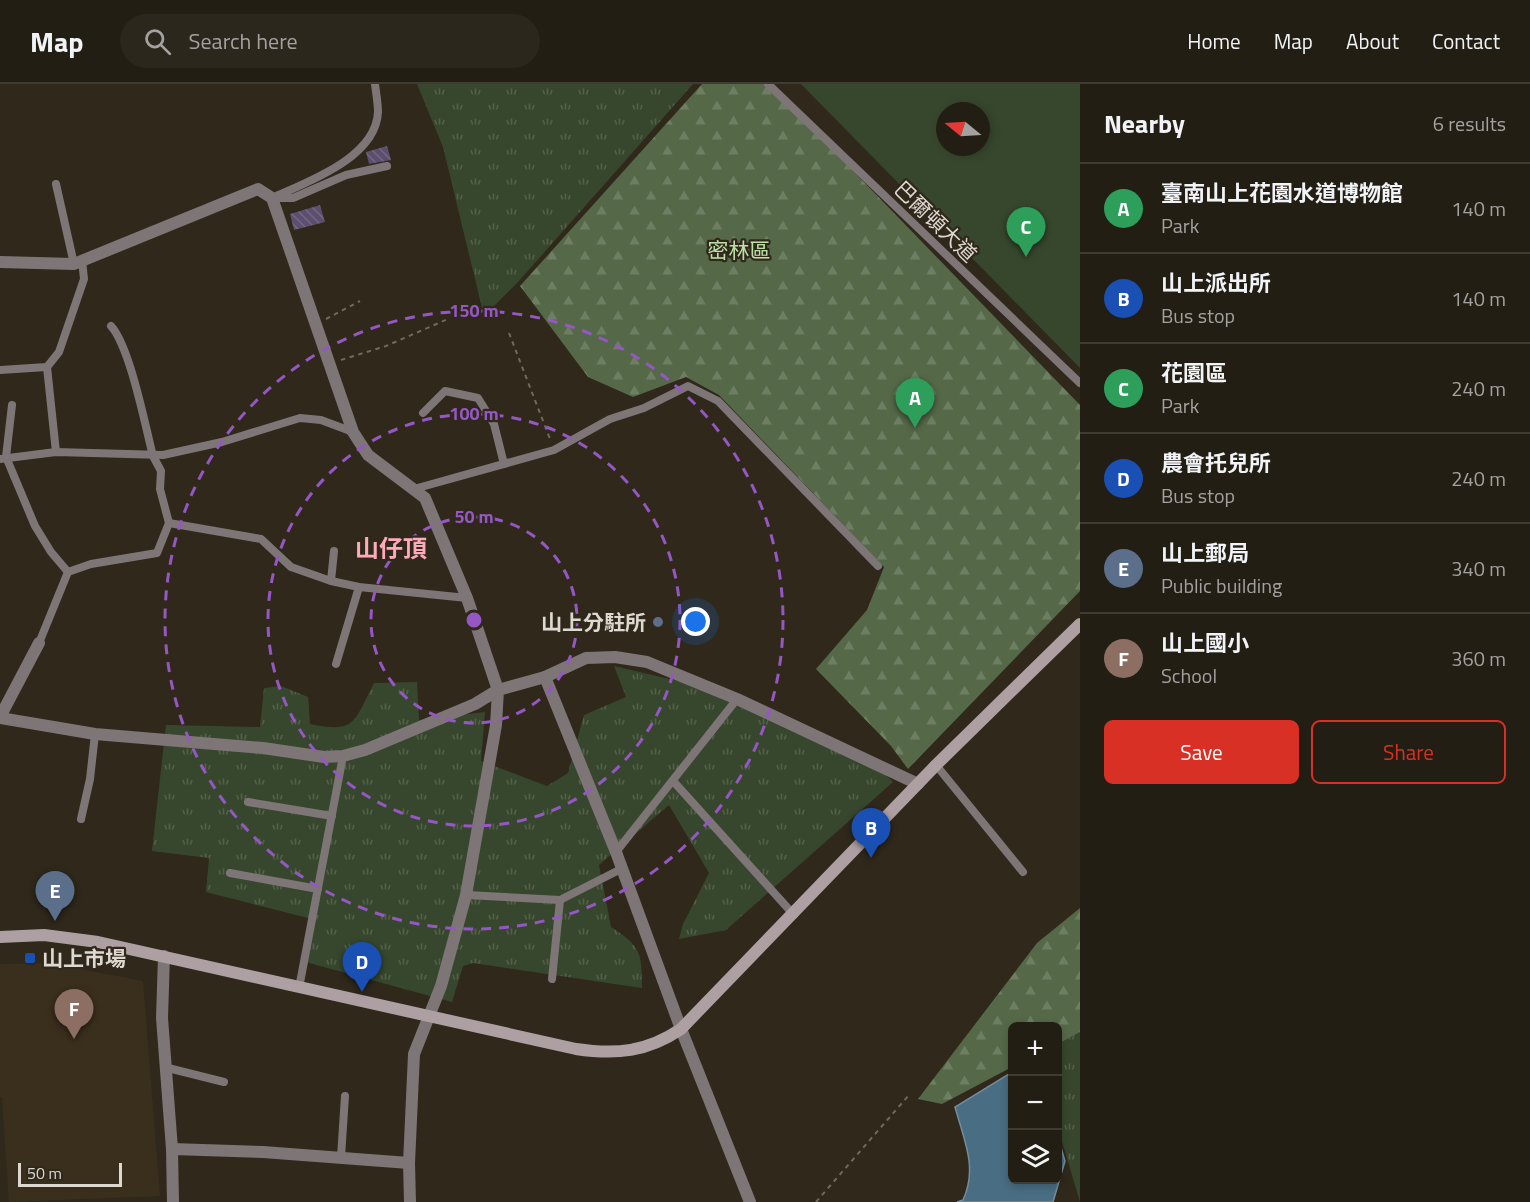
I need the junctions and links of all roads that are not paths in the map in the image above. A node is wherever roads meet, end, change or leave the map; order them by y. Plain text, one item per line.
1 (375, 84) edge
2 (768, 84) edge
3 (387, 166) dead end
4 (56, 184) dead end
5 (272, 198) junction
6 (0, 262) edge
7 (78, 262) junction
8 (111, 326) dead end
9 (48, 367) junction
10 (0, 370) edge
11 (1080, 383) edge
12 (12, 405) dead end
13 (423, 413) dead end
14 (353, 432) junction
15 (56, 452) junction
16 (153, 456) junction
17 (3, 458) edge
18 (504, 464) junction
19 (414, 489) junction
20 (169, 523) junction
21 (334, 551) dead end
22 (878, 566) dead end
23 (68, 572) junction
24 (331, 581) junction
25 (359, 587) junction
26 (467, 598) junction
27 (1080, 624) edge
28 (39, 643) joint
29 (336, 664) dead end
30 (545, 677) junction
31 (498, 690) junction
32 (737, 699) junction
33 (0, 718) edge
34 (95, 734) junction
35 (343, 756) junction
36 (936, 765) junction
37 (674, 782) junction
38 (918, 784) junction
39 (248, 802) dead end
40 (332, 816) junction
41 (81, 819) dead end
42 (616, 852) junction
43 (623, 868) junction
44 (1023, 872) dead end
45 (230, 873) dead end
46 (318, 889) junction
47 (466, 895) junction
48 (560, 900) junction
49 (794, 915) junction
50 (0, 937) edge
51 (164, 956) junction
52 (552, 979) dead end
53 (299, 988) junction
54 (431, 1014) junction
55 (681, 1029) junction
56 (164, 1067) junction
57 (224, 1082) dead end
58 (345, 1096) dead end
59 (172, 1149) junction
60 (341, 1157) junction
61 (409, 1163) junction
62 (173, 1202) edge
63 (410, 1202) edge
64 (750, 1202) edge

1 - 5 lane
2 - 11 lane, 巴爾頓大道
3 - 5 lane
4 - 7 lane
5 - 7 street
5 - 14 street
6 - 7 street
7 - 9 lane
8 - 16 lane
9 - 10 lane
9 - 15 lane
12 - 17 lane
13 - 18 lane
14 - 16 lane
14 - 19 street
15 - 16 lane
15 - 17 lane
16 - 20 lane
17 - 23 lane
18 - 19 lane
18 - 22 lane
19 - 26 street
20 - 23 lane
20 - 24 lane
21 - 24 lane
23 - 28 lane
24 - 25 lane
25 - 26 lane
25 - 29 lane
26 - 31 street
27 - 36 main road
28 - 33 street
30 - 31 street
30 - 32 street
30 - 42 street
31 - 35 street
31 - 47 street
32 - 37 lane
32 - 38 street
33 - 34 street
34 - 35 street
34 - 41 lane
35 - 40 lane
36 - 38 main road
36 - 44 lane
37 - 42 lane
37 - 49 lane
38 - 49 main road
39 - 40 lane
40 - 46 lane
42 - 43 street
43 - 48 lane
43 - 55 street
45 - 46 lane
46 - 53 lane
47 - 48 lane
47 - 54 street
48 - 52 lane
49 - 55 main road
50 - 51 main road
51 - 53 main road
51 - 56 street
53 - 54 main road
54 - 55 main road
54 - 61 street
55 - 64 street
56 - 57 lane
56 - 59 street
58 - 60 lane
59 - 60 street
59 - 62 street
60 - 61 street
61 - 63 street

